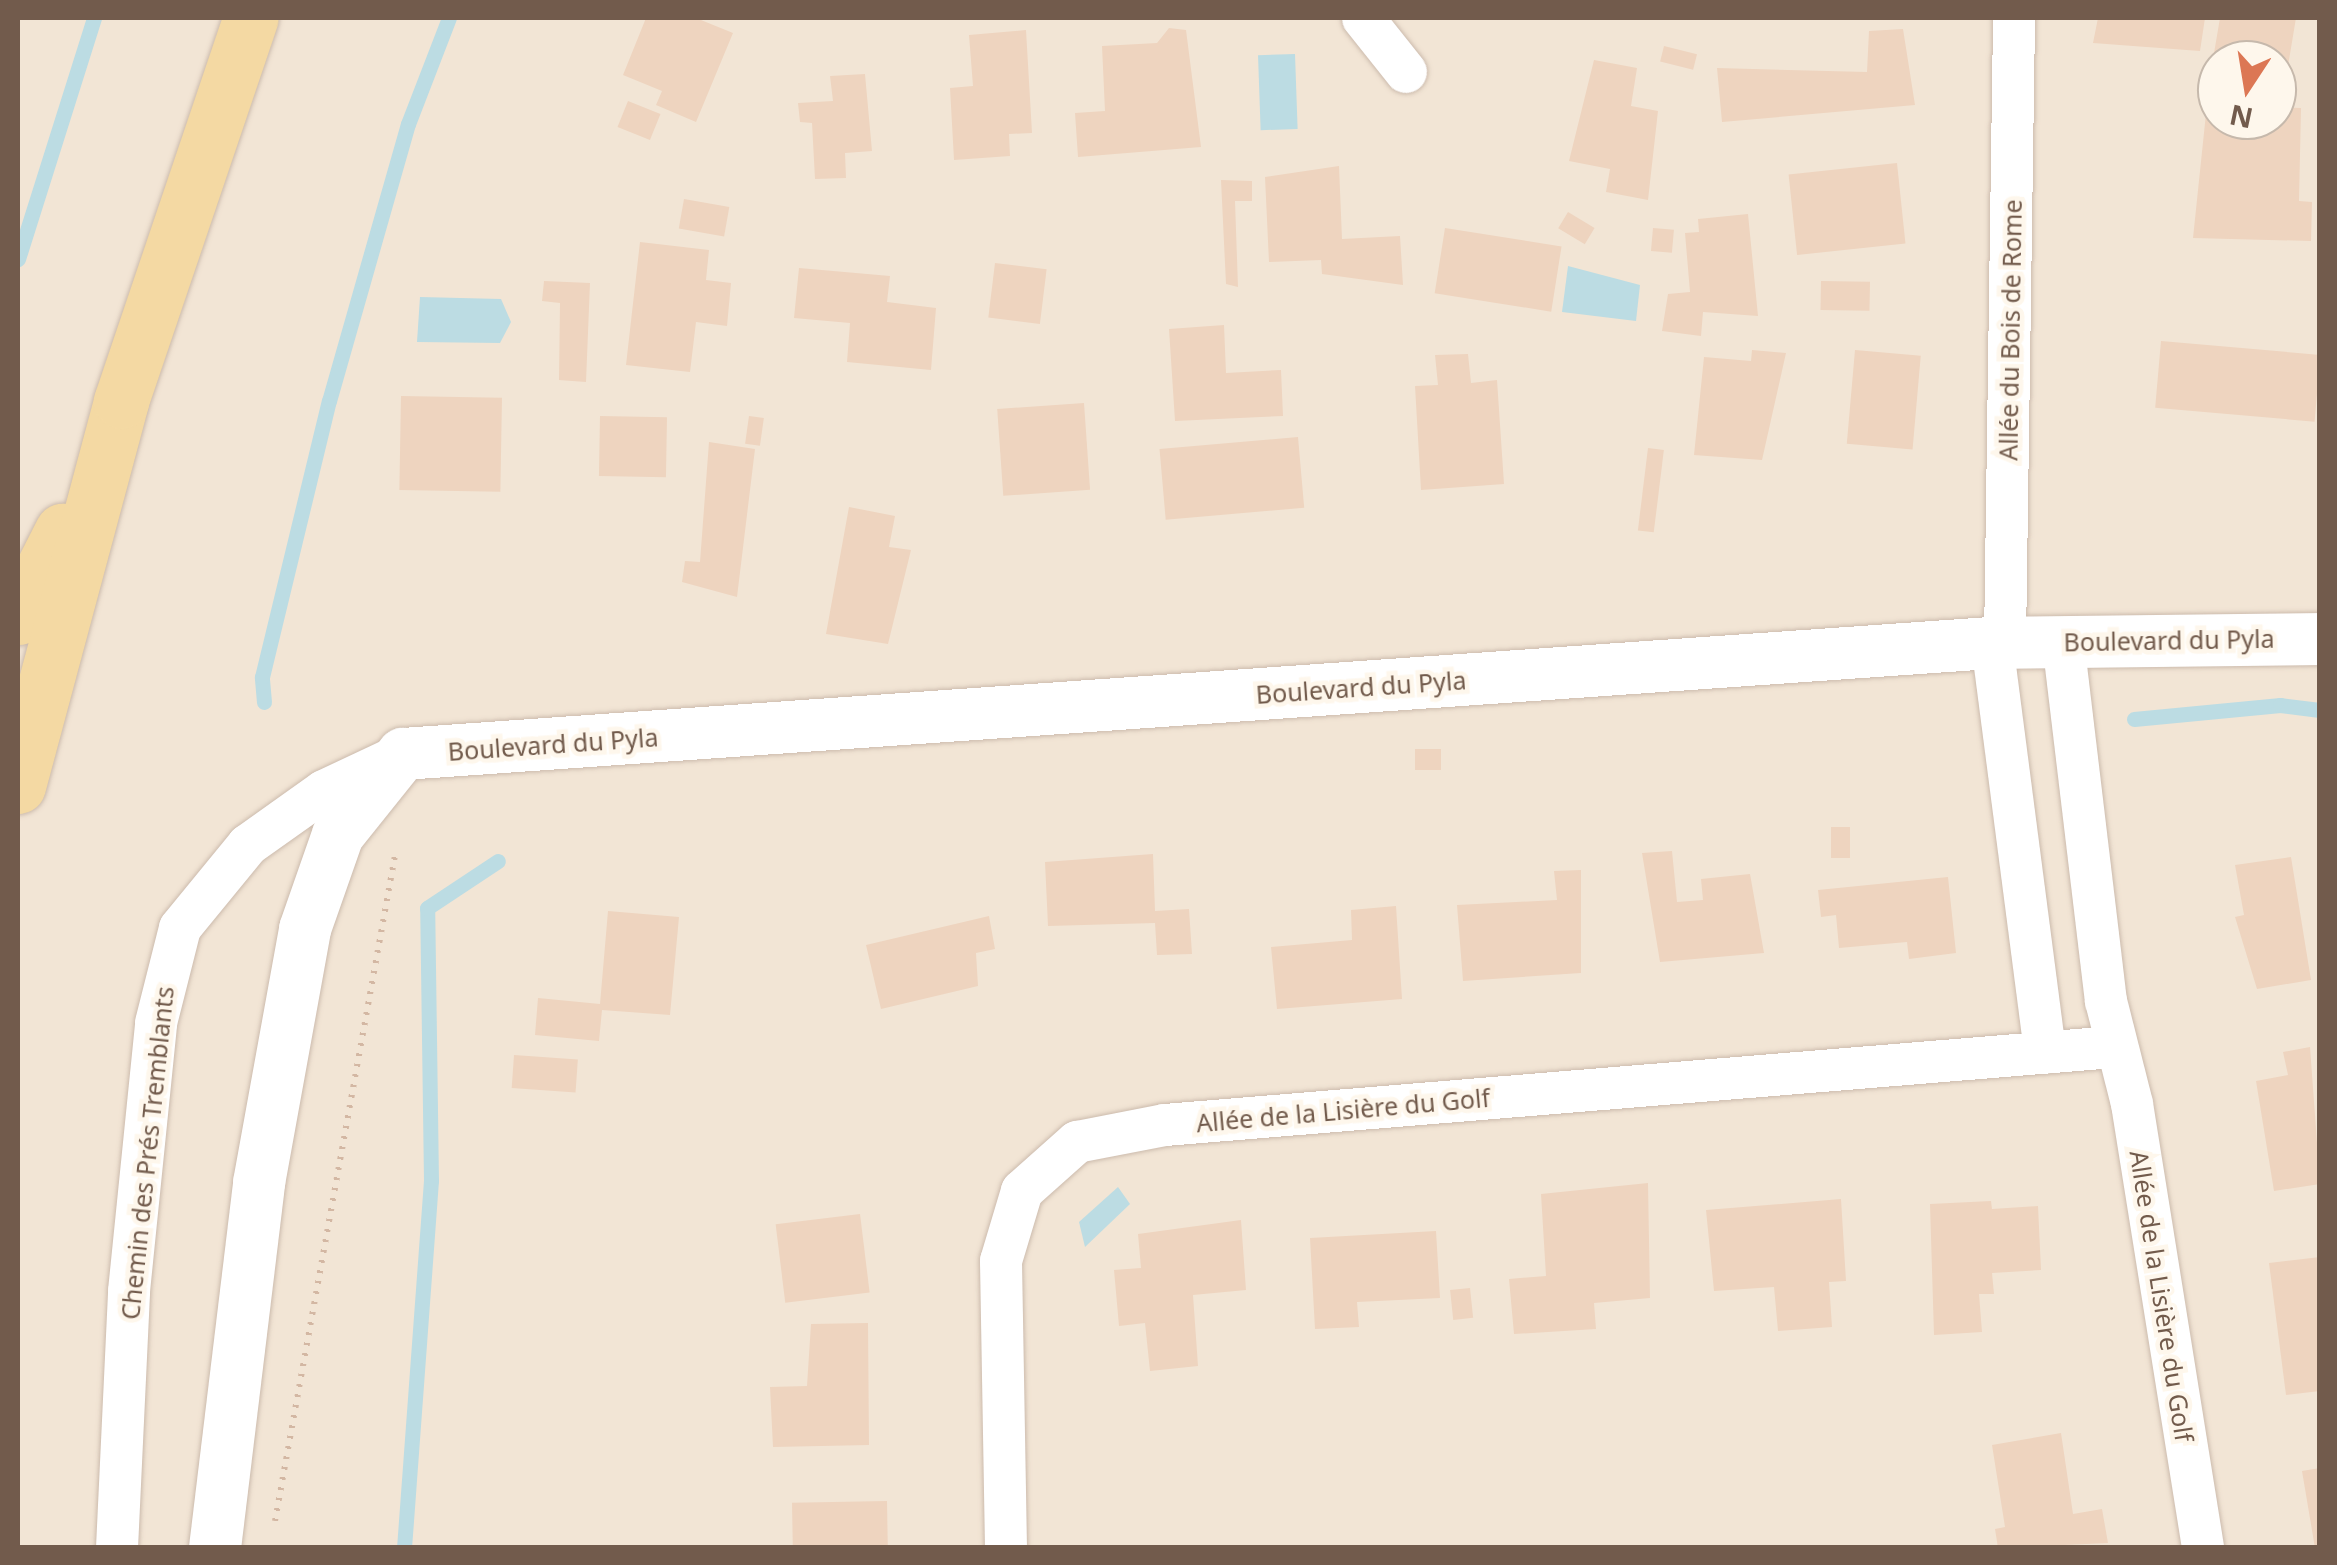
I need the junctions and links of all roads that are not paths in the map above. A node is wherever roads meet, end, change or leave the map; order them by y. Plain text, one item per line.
1 (251, 18) edge
2 (1363, 18) edge
3 (2014, 18) edge
4 (1406, 72) dead end
5 (113, 431) junction
6 (18, 617) edge
7 (2320, 638) edge
8 (2063, 641) junction
9 (1999, 642) junction
10 (403, 754) junction
11 (18, 786) edge
12 (2114, 1046) junction
13 (2045, 1054) junction
14 (117, 1548) edge
15 (215, 1548) edge
16 (1006, 1548) edge
17 (2203, 1548) edge

1 - 5 main road
2 - 4 street
3 - 9 street, Allée du Bois de Rome
5 - 6 main road
5 - 11 main road
7 - 8 street, Boulevard du Pyla
8 - 9 street, Boulevard du Pyla
8 - 12 street, Allée de la Lisière du Golf
9 - 10 street, Boulevard du Pyla
9 - 13 street
10 - 14 street, Chemin des Prés Tremblants
10 - 15 street
12 - 13 street, Allée de la Lisière du Golf
12 - 17 street, Allée de la Lisière du Golf
13 - 16 street, Allée de la Lisière du Golf

